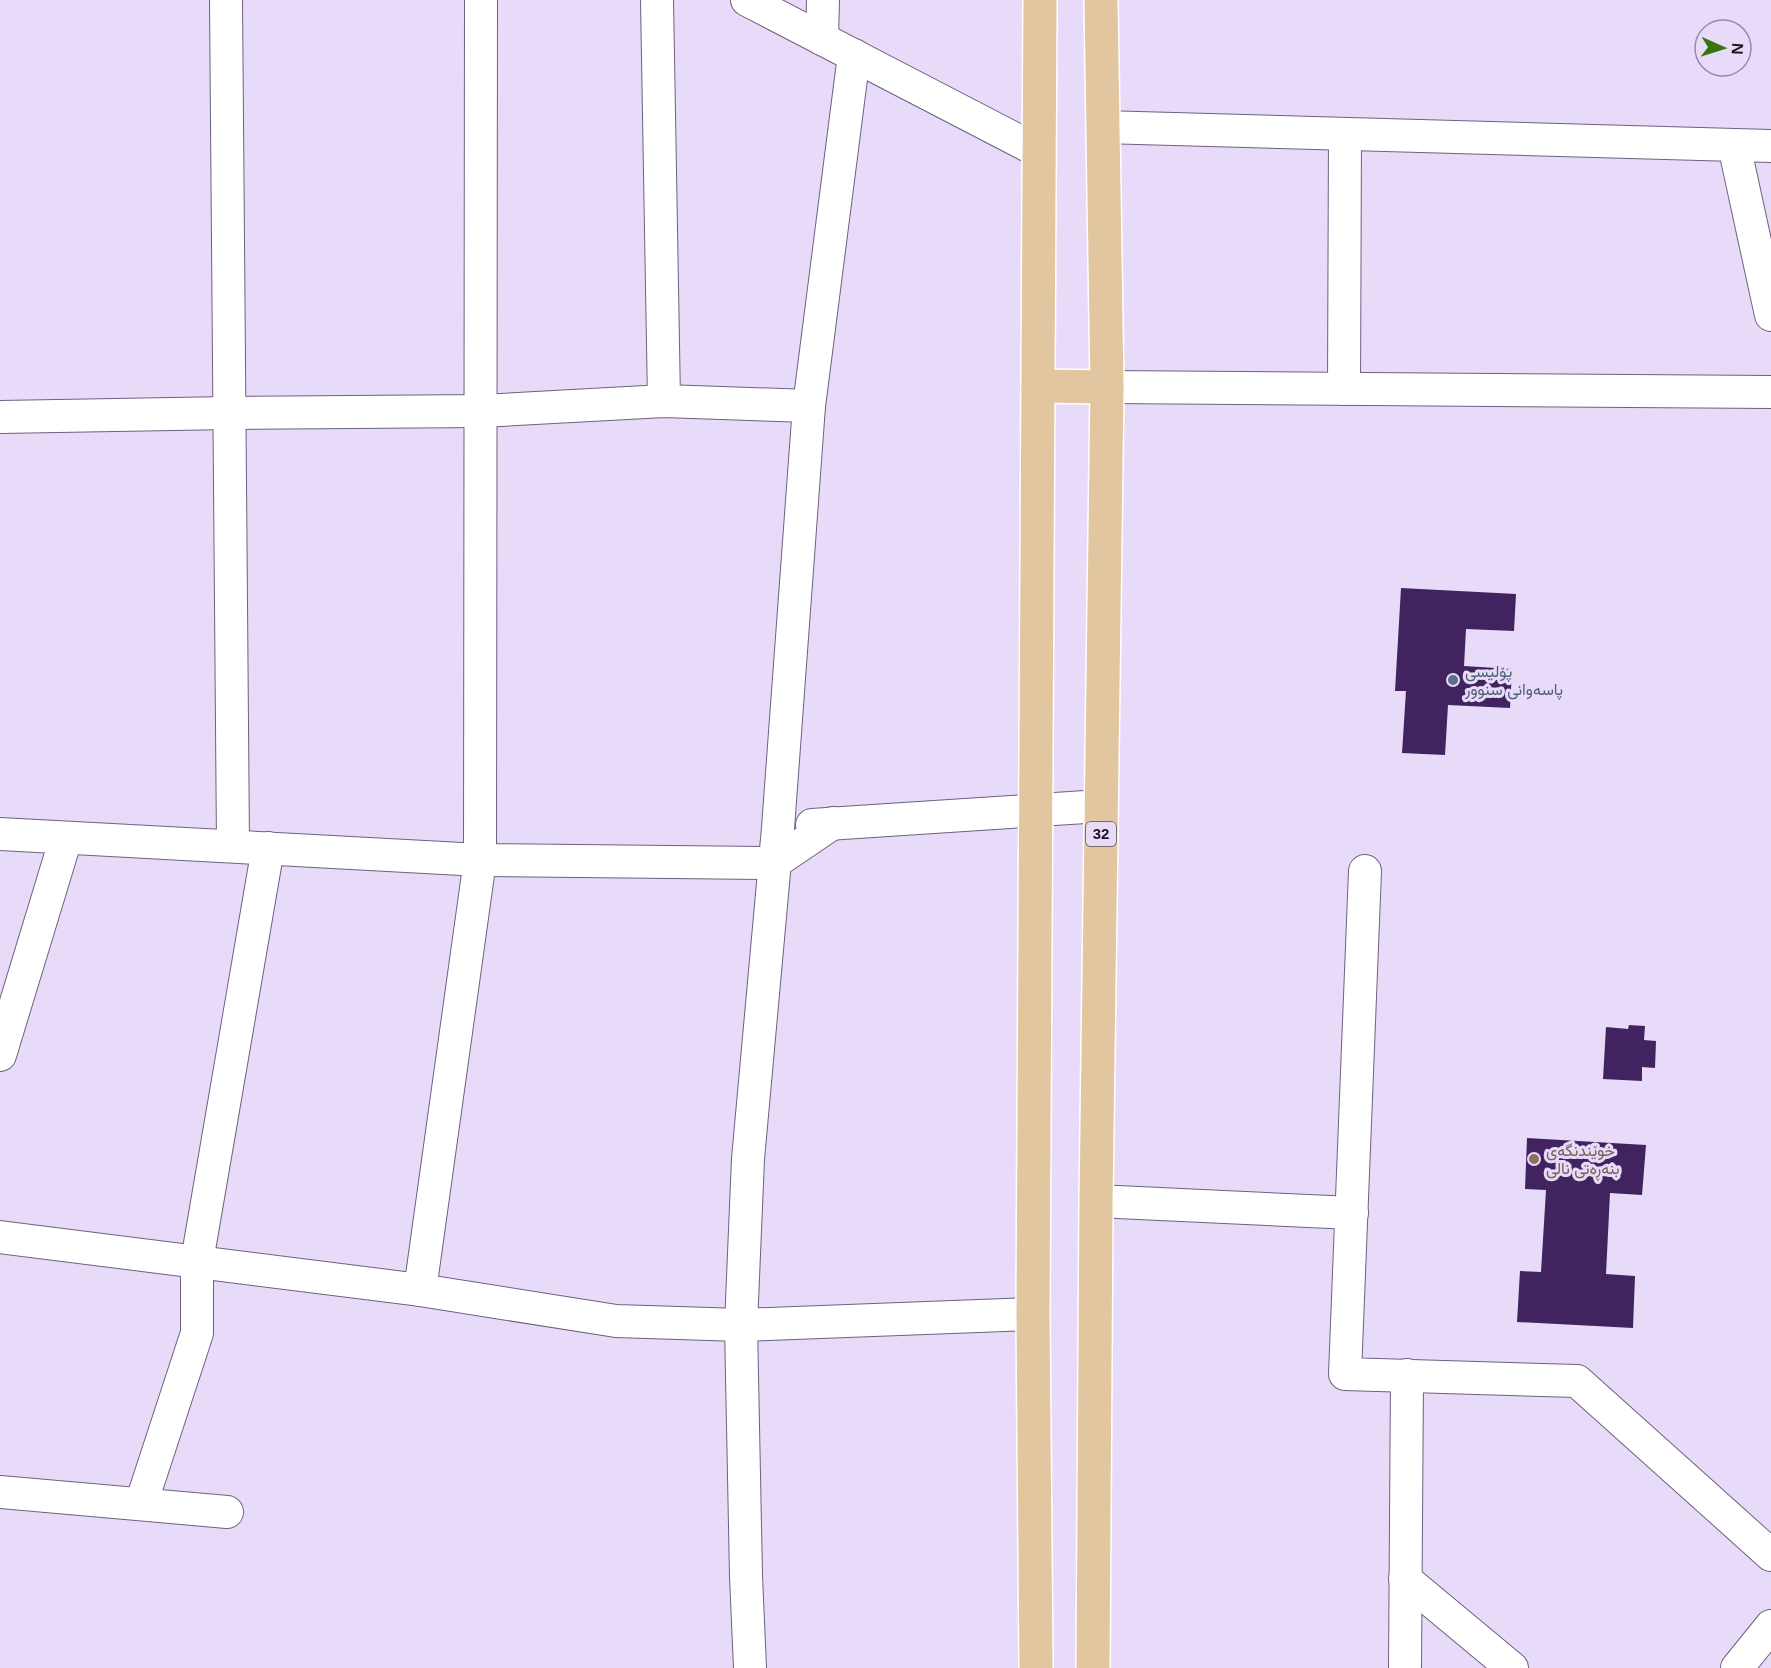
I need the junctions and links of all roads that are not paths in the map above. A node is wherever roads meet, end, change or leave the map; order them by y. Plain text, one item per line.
1 (226, 0) edge
2 (481, 0) edge
3 (657, 0) edge
4 (747, 0) edge
5 (823, 0) edge
6 (1040, 0) edge
7 (1101, 0) edge
8 (822, 39) junction
9 (854, 55) junction
10 (1102, 127) junction
11 (1345, 134) junction
12 (1734, 145) junction
13 (1771, 146) edge
14 (1040, 152) junction
15 (1771, 315) edge
16 (1038, 387) junction
17 (1107, 387) junction
18 (1344, 389) junction
19 (1771, 392) edge
20 (664, 401) junction
21 (809, 406) junction
22 (481, 411) junction
23 (230, 412) junction
24 (0, 417) edge
25 (1101, 806) junction
26 (1036, 809) junction
27 (833, 823) junction
28 (778, 828) junction
29 (0, 834) edge
30 (66, 838) junction
31 (233, 845) junction
32 (268, 848) junction
33 (480, 860) junction
34 (774, 863) junction
35 (1365, 871) dead end
36 (0, 1055) edge
37 (1096, 1201) junction
38 (1352, 1213) junction
39 (0, 1237) edge
40 (197, 1261) junction
41 (420, 1290) junction
42 (1033, 1314) junction
43 (741, 1325) junction
44 (1407, 1375) junction
45 (0, 1492) edge
46 (141, 1504) junction
47 (227, 1512) dead end
48 (1771, 1555) edge
49 (1405, 1579) junction
50 (1771, 1626) edge
51 (750, 1668) edge
52 (1036, 1668) edge
53 (1093, 1668) edge
54 (1405, 1668) edge
55 (1512, 1668) edge
56 (1737, 1668) edge

1 - 23 street
2 - 22 street
3 - 20 street
4 - 8 street
5 - 8 street
6 - 14 main road
7 - 10 main road, 32
8 - 9 street
9 - 14 street
9 - 21 street
10 - 11 street
10 - 17 main road, 32
11 - 12 street
11 - 18 street
12 - 13 street
12 - 15 street
14 - 16 main road
16 - 17 main road
16 - 26 main road
17 - 18 street
17 - 25 main road, 32
18 - 19 street
20 - 21 street
20 - 22 street
21 - 28 street
22 - 23 street
22 - 33 street
23 - 24 street
23 - 31 street
25 - 26 street
25 - 37 main road, 32
26 - 27 street
26 - 42 main road
27 - 28 street
27 - 34 street
28 - 34 street
29 - 30 street
30 - 31 street
30 - 36 street
31 - 32 street
32 - 33 street
32 - 40 street
33 - 34 street
33 - 41 street
34 - 43 street
35 - 38 street
37 - 38 street
37 - 53 main road, 32
38 - 44 street
39 - 40 street
40 - 41 street
40 - 46 street
41 - 43 street
42 - 43 street
42 - 52 main road
43 - 51 street
44 - 48 street
44 - 49 street
45 - 46 street
46 - 47 street
49 - 54 street
49 - 55 street
50 - 56 street

